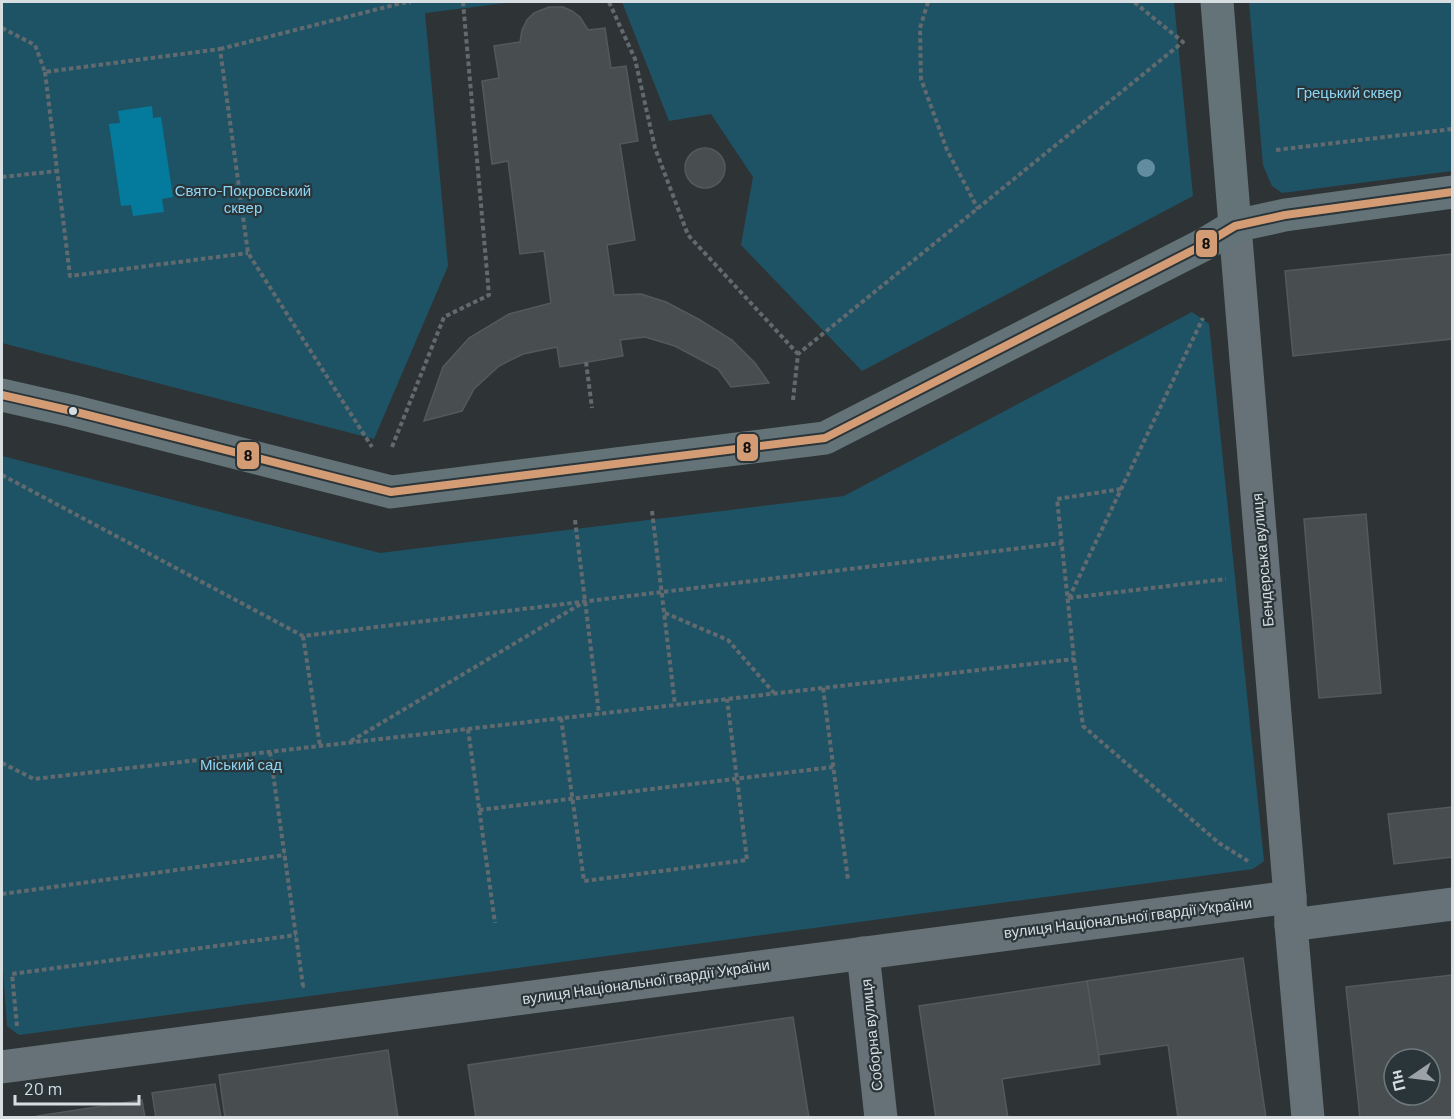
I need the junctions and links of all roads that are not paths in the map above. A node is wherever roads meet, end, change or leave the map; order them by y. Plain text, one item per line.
1 (1217, 2) edge
2 (1452, 192) edge
3 (1235, 226) junction
4 (2, 394) edge
5 (1452, 904) edge
6 (1291, 911) junction
7 (863, 953) junction
8 (2, 1067) edge
9 (881, 1118) edge
10 (1308, 1118) edge

1 - 3 main road, Бендерська вулиця
2 - 3 main road
3 - 4 main road
3 - 6 street, Бендерська вулиця
5 - 6 street, вулиця Національної гвардії України
6 - 7 street, вулиця Національної гвардії України
6 - 10 street, Бендерська вулиця
7 - 8 street, вулиця Національної гвардії України
7 - 9 street, Соборна вулиця

